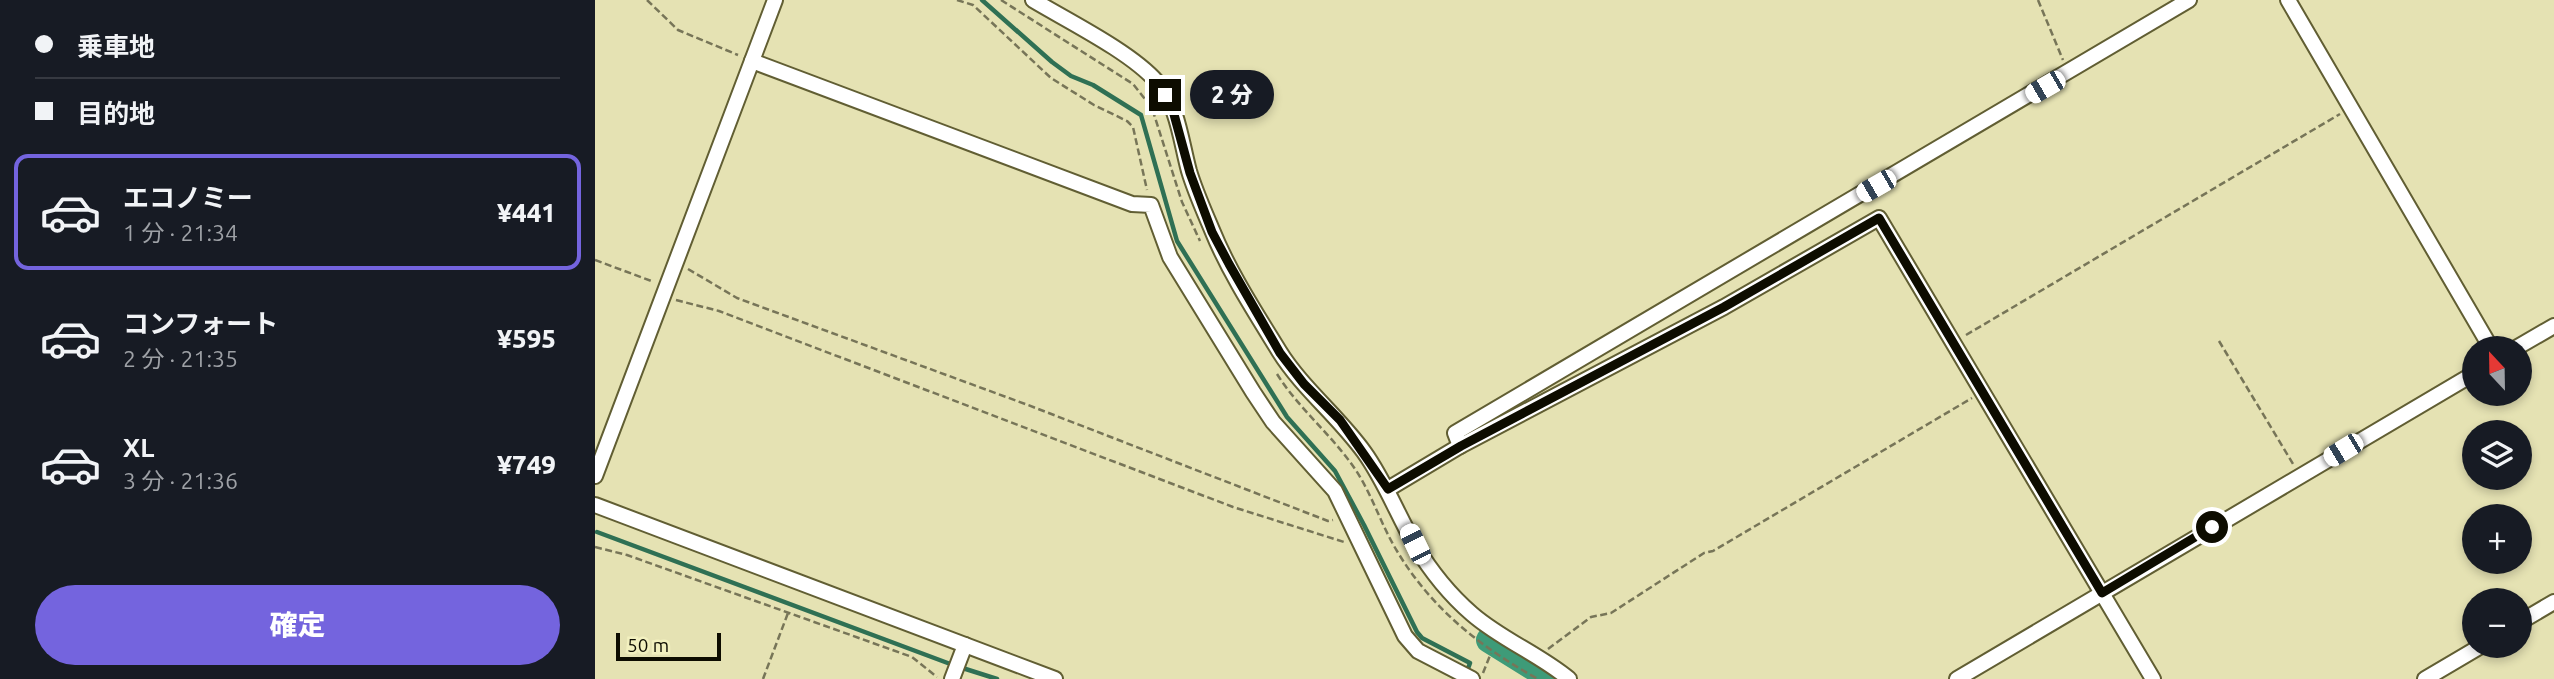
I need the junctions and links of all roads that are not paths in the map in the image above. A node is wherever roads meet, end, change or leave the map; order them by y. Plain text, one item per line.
1 (775, 0) edge
2 (1033, 0) edge
3 (2189, 0) edge
4 (2288, 0) edge
5 (752, 61) junction
6 (2554, 326) edge
7 (2484, 336) edge
8 (2532, 339) edge
9 (2462, 381) edge
10 (1461, 446) junction
11 (595, 477) edge
12 (1388, 489) junction
13 (595, 505) edge
14 (2102, 593) junction
15 (2554, 602) edge
16 (2532, 615) edge
17 (965, 645) junction
18 (2462, 657) edge
19 (952, 679) edge
20 (1055, 679) edge
21 (1472, 679) edge
22 (1569, 679) edge
23 (1957, 679) edge
24 (2153, 679) edge
25 (2425, 679) edge

1 - 5 street
2 - 12 street
3 - 10 street
4 - 7 street
5 - 11 street
5 - 21 street
6 - 8 street
9 - 14 street
10 - 12 street
10 - 14 street
12 - 22 street
13 - 17 street
14 - 23 street
14 - 24 street
15 - 16 street
17 - 19 street
17 - 20 street
18 - 25 street

